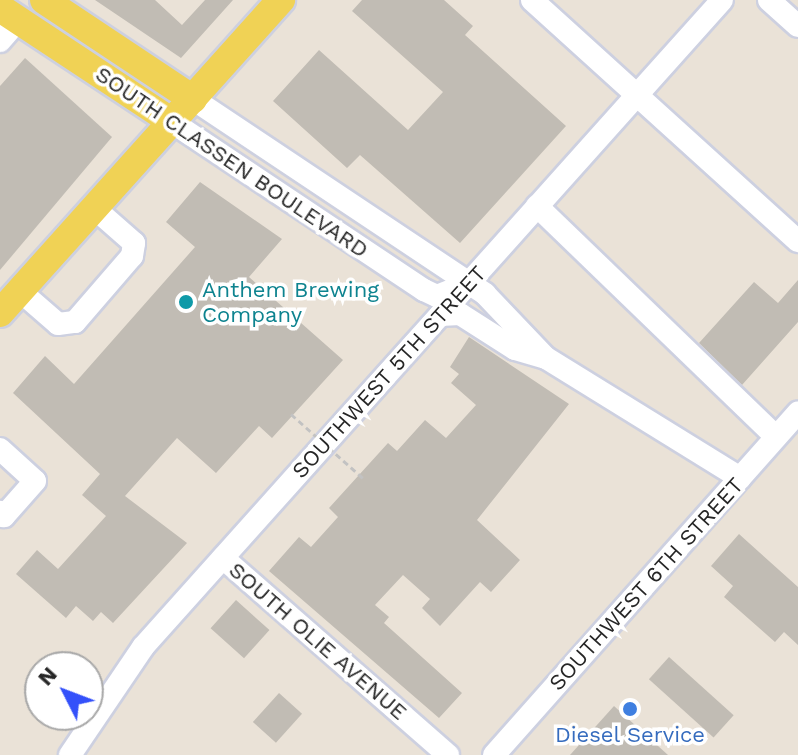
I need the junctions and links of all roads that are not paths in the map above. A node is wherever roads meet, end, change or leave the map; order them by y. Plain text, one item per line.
1 (44, 0) edge
2 (281, 0) edge
3 (532, 0) edge
4 (722, 0) edge
5 (769, 0) edge
6 (6, 23) edge
7 (798, 26) edge
8 (636, 96) junction
9 (193, 99) junction
10 (172, 122) junction
11 (537, 206) junction
12 (94, 208) junction
13 (798, 241) edge
14 (469, 283) junction
15 (20, 291) junction
16 (0, 313) edge
17 (440, 315) junction
18 (546, 358) junction
19 (798, 413) edge
20 (776, 437) junction
21 (0, 449) edge
22 (740, 478) junction
23 (0, 512) edge
24 (223, 558) junction
25 (70, 755) edge
26 (448, 755) edge
27 (494, 755) edge

1 - 9 main road, SOUTH CLASSEN BOULEVARD
2 - 9 main road
3 - 8 street
4 - 8 street, SOUTHWEST 5TH STREET
5 - 7 street
6 - 10 main road, SOUTH CLASSEN BOULEVARD
8 - 11 street, SOUTHWEST 5TH STREET
8 - 13 street
9 - 10 main road
9 - 14 street, SOUTH CLASSEN BOULEVARD
10 - 12 main road
10 - 14 street, SOUTH CLASSEN BOULEVARD
11 - 14 street, SOUTHWEST 5TH STREET
11 - 20 street
12 - 15 main road
12 - 15 street
14 - 17 street, SOUTHWEST 5TH STREET
14 - 18 street, SOUTH CLASSEN BOULEVARD
15 - 16 main road
17 - 18 street, SOUTH CLASSEN BOULEVARD
17 - 24 street, SOUTHWEST 5TH STREET
18 - 22 street, SOUTH CLASSEN BOULEVARD
19 - 20 street, SOUTHWEST 6TH STREET
20 - 22 street, SOUTHWEST 6TH STREET
21 - 23 street
22 - 27 street, SOUTHWEST 6TH STREET
24 - 25 street, SOUTHWEST 5TH STREET
24 - 26 street, SOUTH OLIE AVENUE

